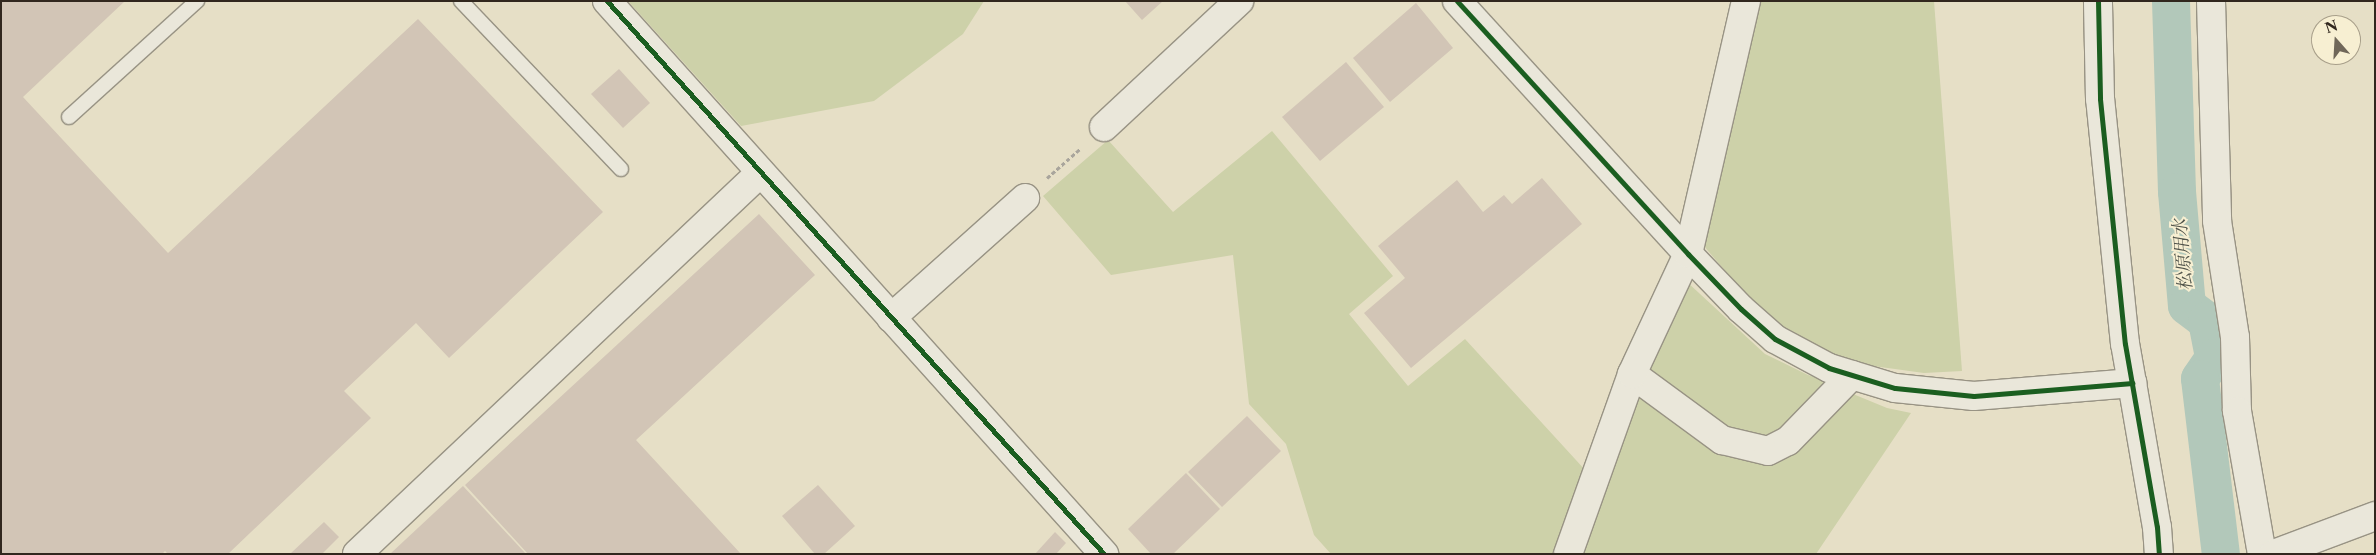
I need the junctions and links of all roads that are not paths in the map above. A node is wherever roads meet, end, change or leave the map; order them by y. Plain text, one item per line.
1 (196, 1) edge
2 (461, 1) edge
3 (607, 1) edge
4 (1239, 1) edge
5 (1457, 1) edge
6 (1746, 1) edge
7 (2098, 1) edge
8 (2211, 1) edge
9 (69, 117) dead end
10 (1104, 127) road end
11 (621, 169) dead end
12 (760, 173) junction
13 (1025, 198) road end
14 (1688, 254) junction
15 (891, 318) junction
16 (1632, 374) junction
17 (1852, 375) junction
18 (2132, 383) junction
19 (2375, 516) edge
20 (1090, 549) edge
21 (357, 554) edge
22 (1568, 554) edge
23 (2159, 554) edge
24 (2262, 554) edge
25 (2274, 554) edge

1 - 9 lane
2 - 11 lane
3 - 12 street
4 - 10 street
5 - 14 street
6 - 14 street
7 - 18 street
8 - 24 street
12 - 15 street
12 - 21 street
13 - 15 street
14 - 16 street
14 - 17 street
15 - 20 street
16 - 17 street
16 - 22 street
17 - 18 street
18 - 23 street
19 - 25 street

